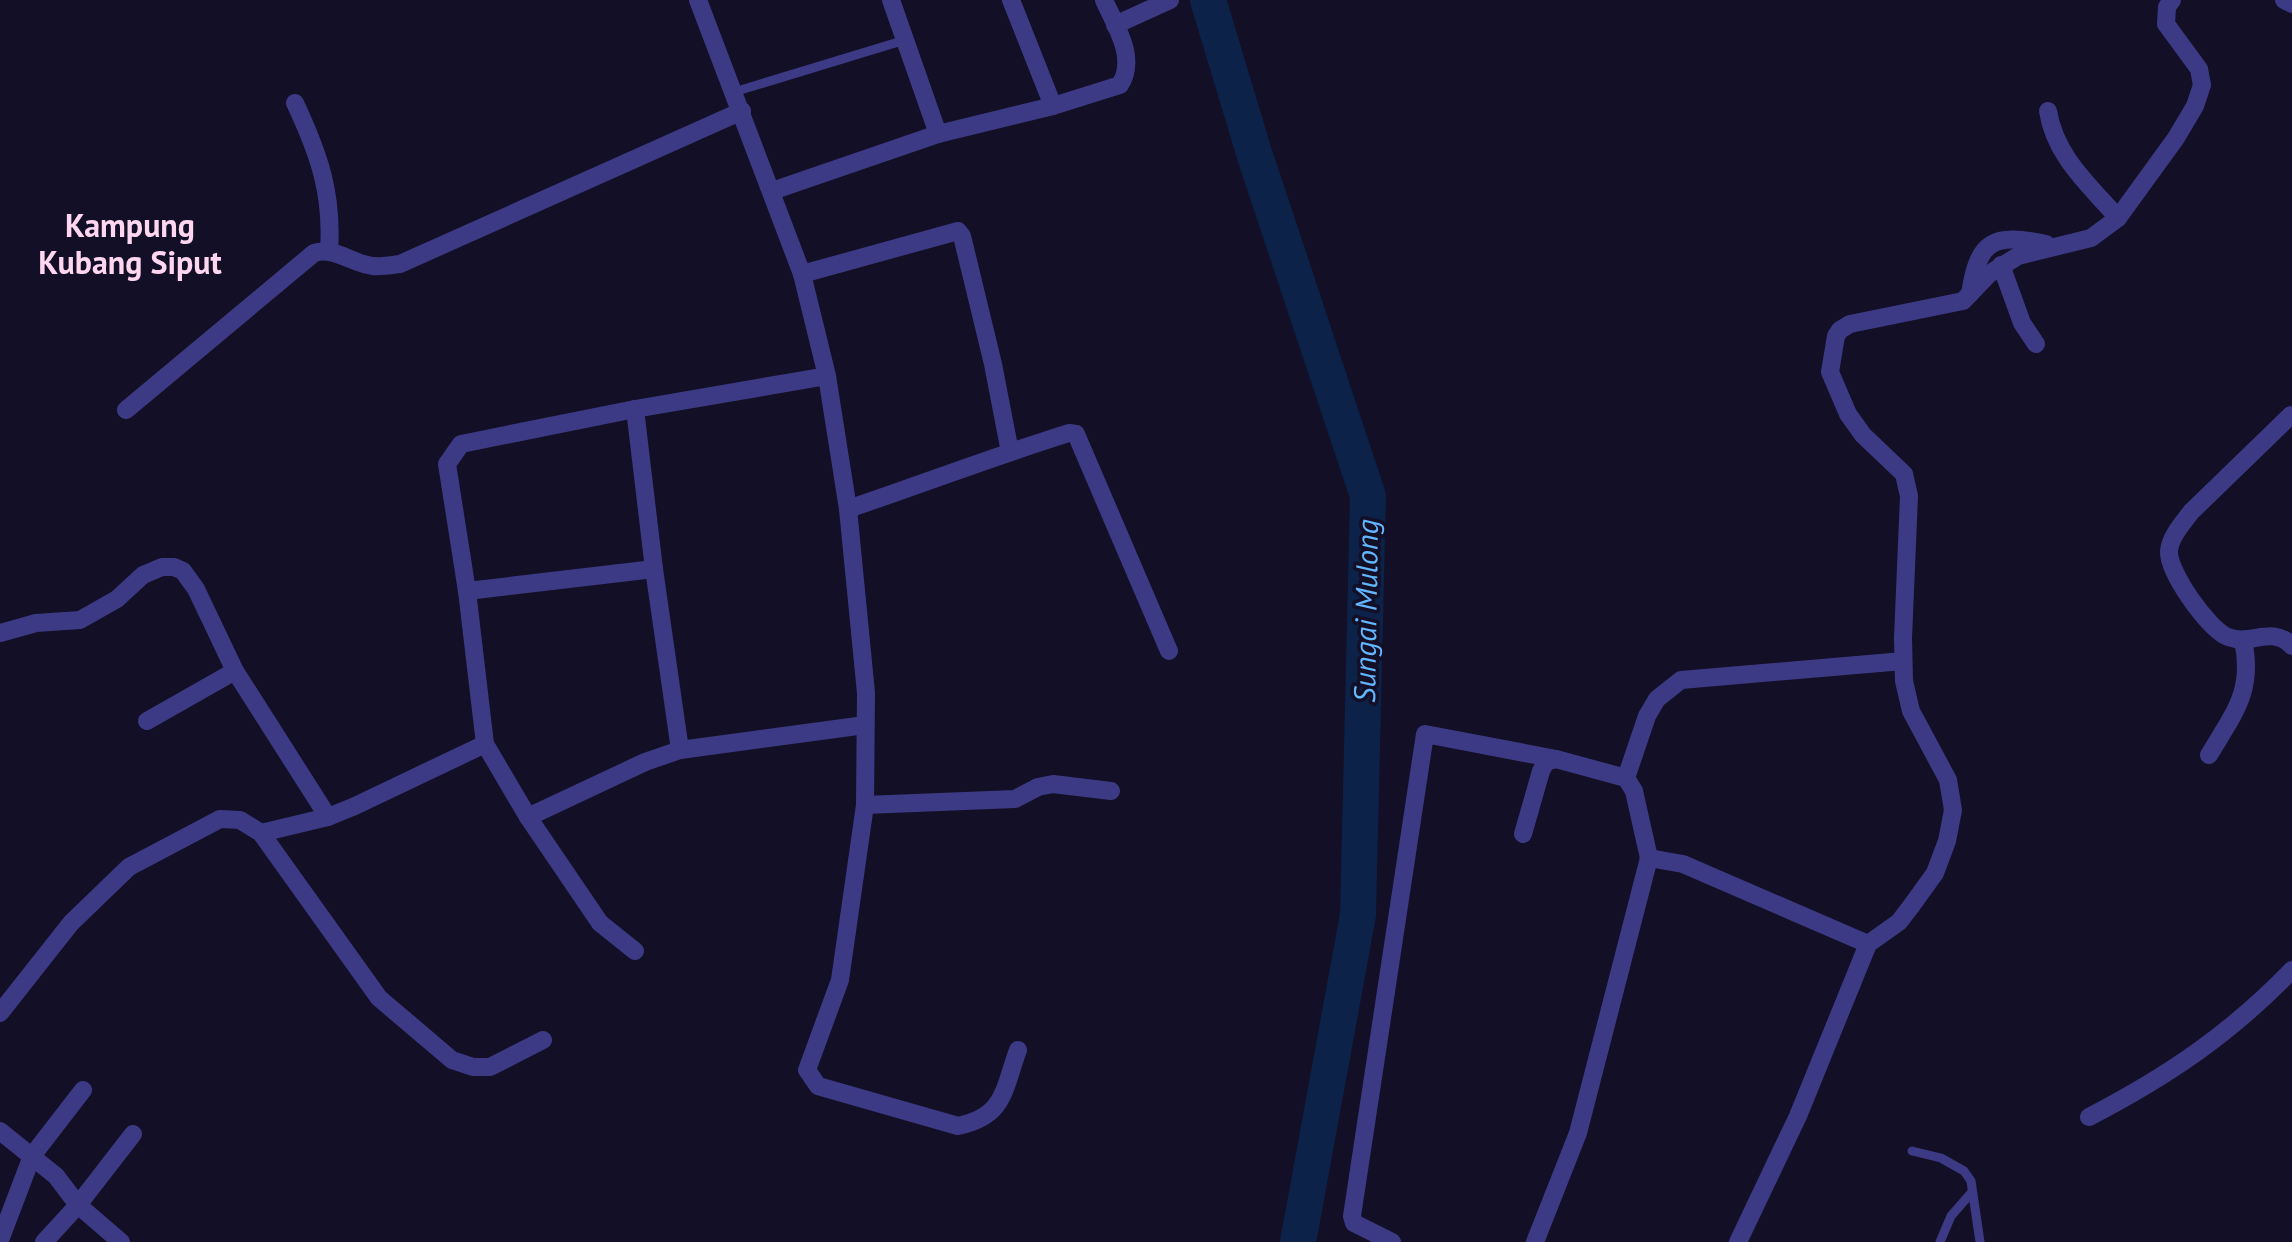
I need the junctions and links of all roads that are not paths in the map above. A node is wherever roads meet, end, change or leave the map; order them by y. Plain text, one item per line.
1 (698, 0) edge
2 (891, 0) edge
3 (1011, 0) edge
4 (1104, 0) edge
5 (1170, 0) edge
6 (2172, 0) edge
7 (2284, 0) edge
8 (2292, 4) edge
9 (1115, 25) junction
10 (905, 40) junction
11 (734, 92) junction
12 (295, 103) dead end
13 (1053, 106) junction
14 (742, 111) junction
15 (2048, 111) dead end
16 (938, 134) junction
17 (772, 191) junction
18 (2118, 218) junction
19 (2055, 246) junction
20 (329, 251) junction
21 (2001, 265) junction
22 (802, 274) junction
23 (1970, 294) junction
24 (2036, 344) dead end
25 (827, 376) junction
26 (635, 409) junction
27 (126, 410) dead end
28 (2292, 415) edge
29 (1010, 452) junction
30 (848, 509) junction
31 (654, 569) junction
32 (467, 591) junction
33 (0, 633) edge
34 (2243, 640) junction
35 (2292, 646) edge
36 (1169, 651) dead end
37 (1903, 661) junction
38 (235, 671) junction
39 (147, 721) dead end
40 (865, 725) junction
41 (485, 744) junction
42 (680, 750) junction
43 (2209, 755) dead end
44 (1556, 759) junction
45 (1626, 778) junction
46 (1111, 791) dead end
47 (865, 805) junction
48 (328, 817) junction
49 (528, 817) junction
50 (261, 833) junction
51 (1523, 834) dead end
52 (1649, 858) junction
53 (1868, 944) junction
54 (635, 951) dead end
55 (2292, 970) edge
56 (0, 1013) edge
57 (543, 1040) dead end
58 (1018, 1050) dead end
59 (83, 1090) dead end
60 (2089, 1117) dead end
61 (0, 1131) edge
62 (133, 1134) dead end
63 (1912, 1151) dead end
64 (32, 1156) junction
65 (1972, 1192) junction
66 (78, 1205) junction
67 (0, 1240) edge
68 (1981, 1241) edge
69 (44, 1242) edge
70 (121, 1242) edge
71 (1392, 1242) edge
72 (1535, 1242) edge
73 (1738, 1242) edge
74 (1940, 1242) edge

1 - 11 street
2 - 10 street
3 - 13 street
4 - 9 street
5 - 9 street
6 - 18 street
7 - 8 street
9 - 13 street
10 - 11 lane
10 - 16 street
11 - 14 street
12 - 20 street
13 - 16 street
14 - 17 street
14 - 20 street
15 - 18 street
16 - 17 street
17 - 22 street
18 - 19 street
19 - 21 street
19 - 23 street
20 - 27 street
21 - 23 street
21 - 24 street
22 - 25 street
22 - 29 street
23 - 37 street
25 - 26 street
25 - 30 street
26 - 31 street
26 - 32 street
28 - 34 street
29 - 30 street
29 - 36 street
30 - 40 street
31 - 32 street
31 - 42 street
32 - 41 street
33 - 38 street
34 - 35 street
34 - 43 street
37 - 45 street
37 - 53 street
38 - 39 street
38 - 48 street
40 - 42 street
40 - 47 street
41 - 48 street
41 - 49 street
42 - 49 street
44 - 45 street
44 - 51 street
44 - 71 street
45 - 52 street
46 - 47 street
47 - 58 street
48 - 50 street
49 - 54 street
50 - 56 street
50 - 57 street
52 - 53 street
52 - 72 street
53 - 73 street
55 - 60 street
59 - 64 street
61 - 64 street
62 - 66 street
63 - 65 lane
64 - 66 street
64 - 67 street
65 - 68 lane
65 - 74 lane
66 - 69 street
66 - 70 street

